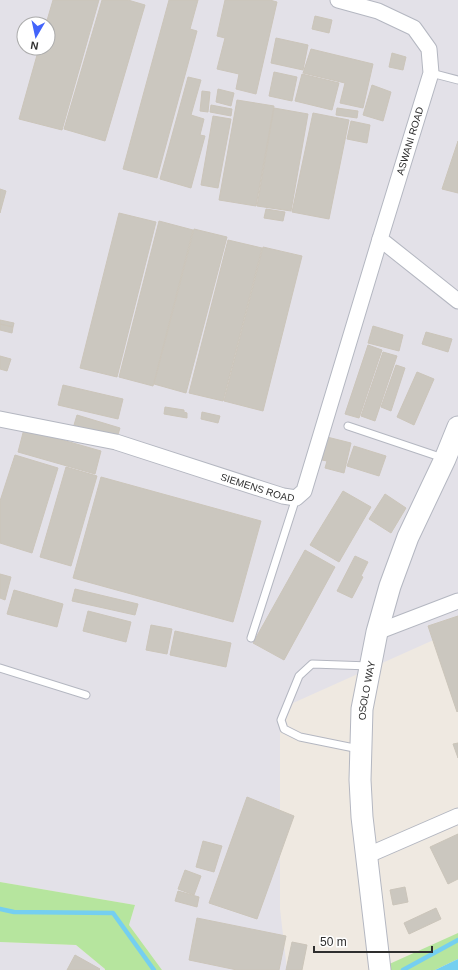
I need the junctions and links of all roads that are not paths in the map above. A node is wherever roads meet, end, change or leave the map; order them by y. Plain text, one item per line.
1 (338, 0) edge
2 (431, 73) junction
3 (458, 80) edge
4 (380, 239) junction
5 (458, 301) edge
6 (0, 420) edge
7 (348, 426) dead end
8 (458, 427) edge
9 (446, 459) junction
10 (296, 498) junction
11 (458, 601) edge
12 (377, 632) junction
13 (251, 638) dead end
14 (370, 666) junction
15 (0, 668) edge
16 (86, 695) dead end
17 (360, 750) junction
18 (458, 816) edge
19 (366, 856) junction
20 (380, 970) edge

1 - 2 street, ASWANI ROAD
2 - 3 lane
2 - 4 street, ASWANI ROAD
4 - 5 street
4 - 10 street, SIEMENS ROAD
6 - 10 street, SIEMENS ROAD
7 - 9 lane
8 - 9 main road, OSOLO WAY
9 - 12 main road, OSOLO WAY
10 - 13 lane
11 - 12 street
12 - 14 main road, OSOLO WAY
14 - 17 main road, OSOLO WAY
14 - 17 lane
15 - 16 lane
17 - 19 main road, OSOLO WAY
18 - 19 street
19 - 20 main road, OSOLO WAY

